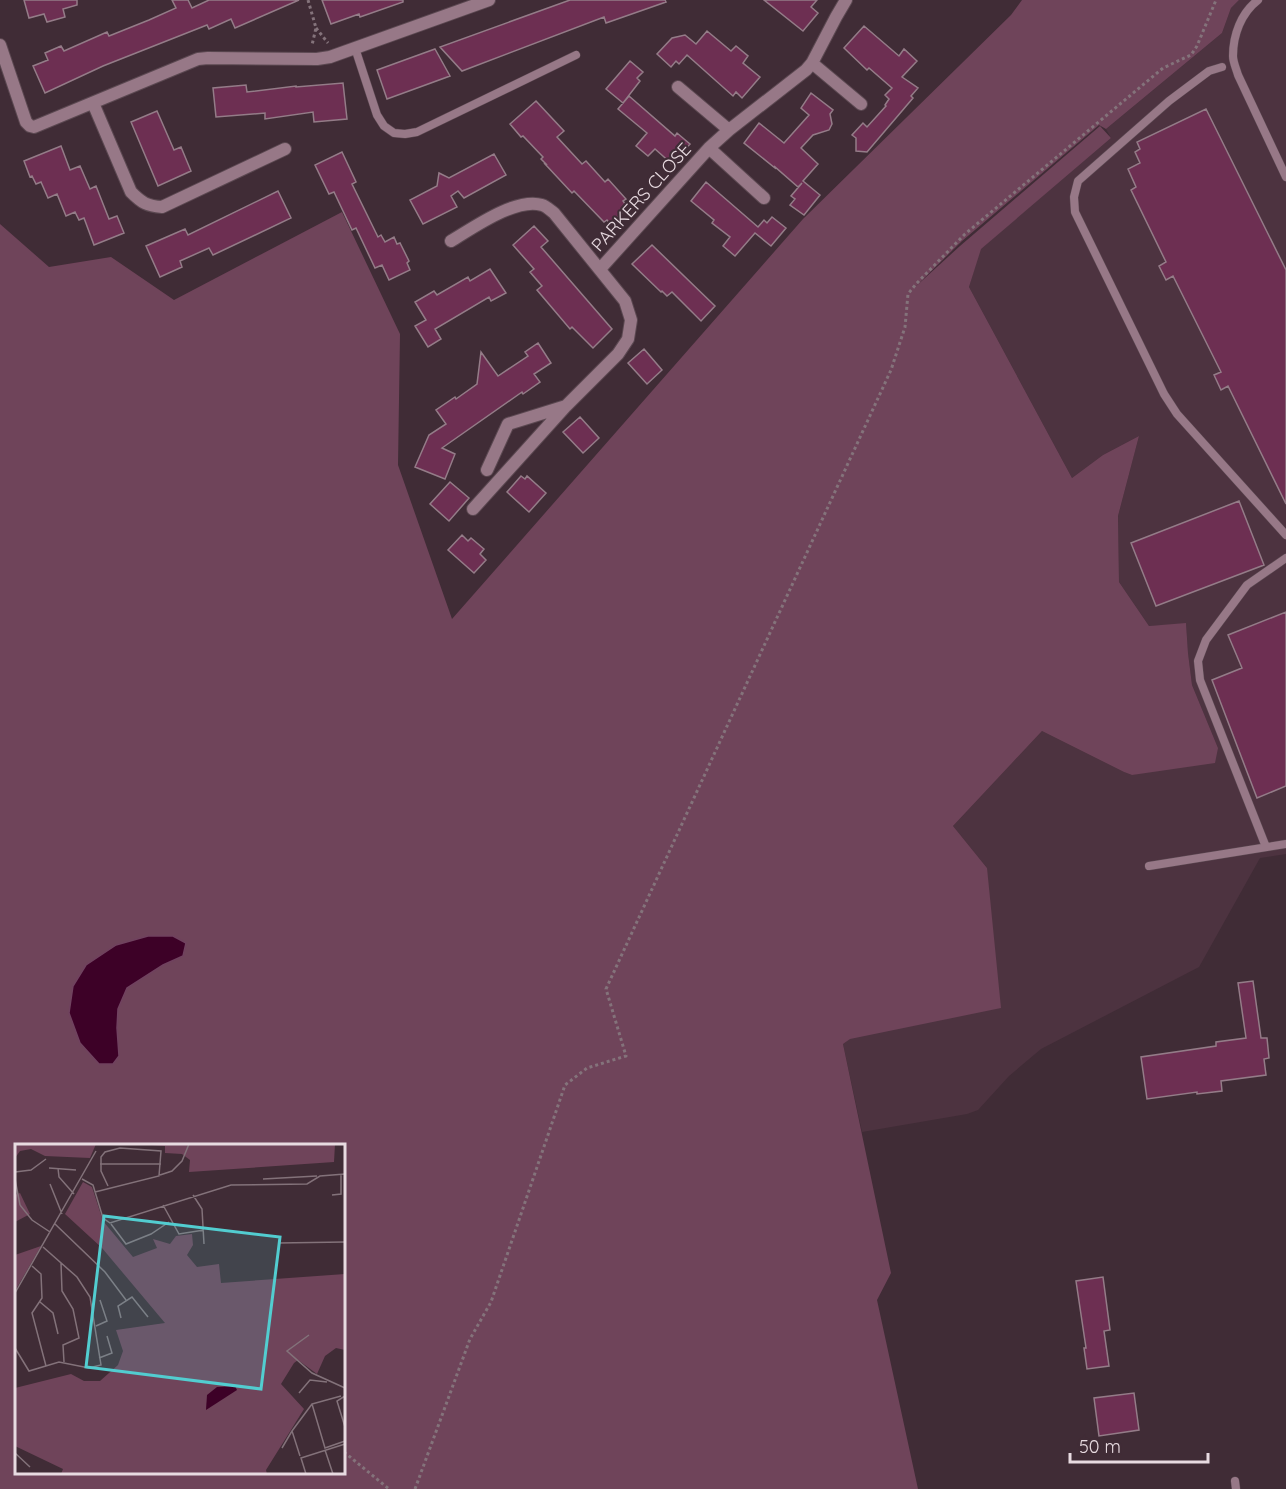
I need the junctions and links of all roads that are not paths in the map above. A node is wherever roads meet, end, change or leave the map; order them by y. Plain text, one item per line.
1 (489, 0) edge
2 (846, 0) edge
3 (1258, 0) edge
4 (0, 45) edge
5 (355, 48) junction
6 (576, 56) dead end
7 (812, 63) junction
8 (1221, 67) dead end
9 (678, 87) dead end
10 (93, 103) junction
11 (861, 104) dead end
12 (729, 130) junction
13 (709, 148) junction
14 (285, 149) dead end
15 (1286, 177) edge
16 (764, 198) dead end
17 (451, 241) dead end
18 (600, 269) junction
19 (566, 406) junction
20 (487, 470) dead end
21 (474, 509) dead end
22 (1286, 535) edge
23 (1286, 558) edge
24 (1286, 844) edge
25 (1266, 847) junction
26 (1149, 866) dead end

1 - 5 street
2 - 7 street
3 - 15 lane
4 - 10 street
5 - 6 lane
5 - 10 street
7 - 11 street
7 - 12 street, PARKERS CLOSE
8 - 22 lane
9 - 12 street
10 - 14 street
12 - 13 street, PARKERS CLOSE
13 - 16 street
13 - 18 street, PARKERS CLOSE
17 - 18 street, PARKERS CLOSE
18 - 19 street, PARKERS CLOSE
19 - 20 street, PARKERS CLOSE
19 - 21 street
23 - 25 lane
24 - 25 lane
25 - 26 lane

